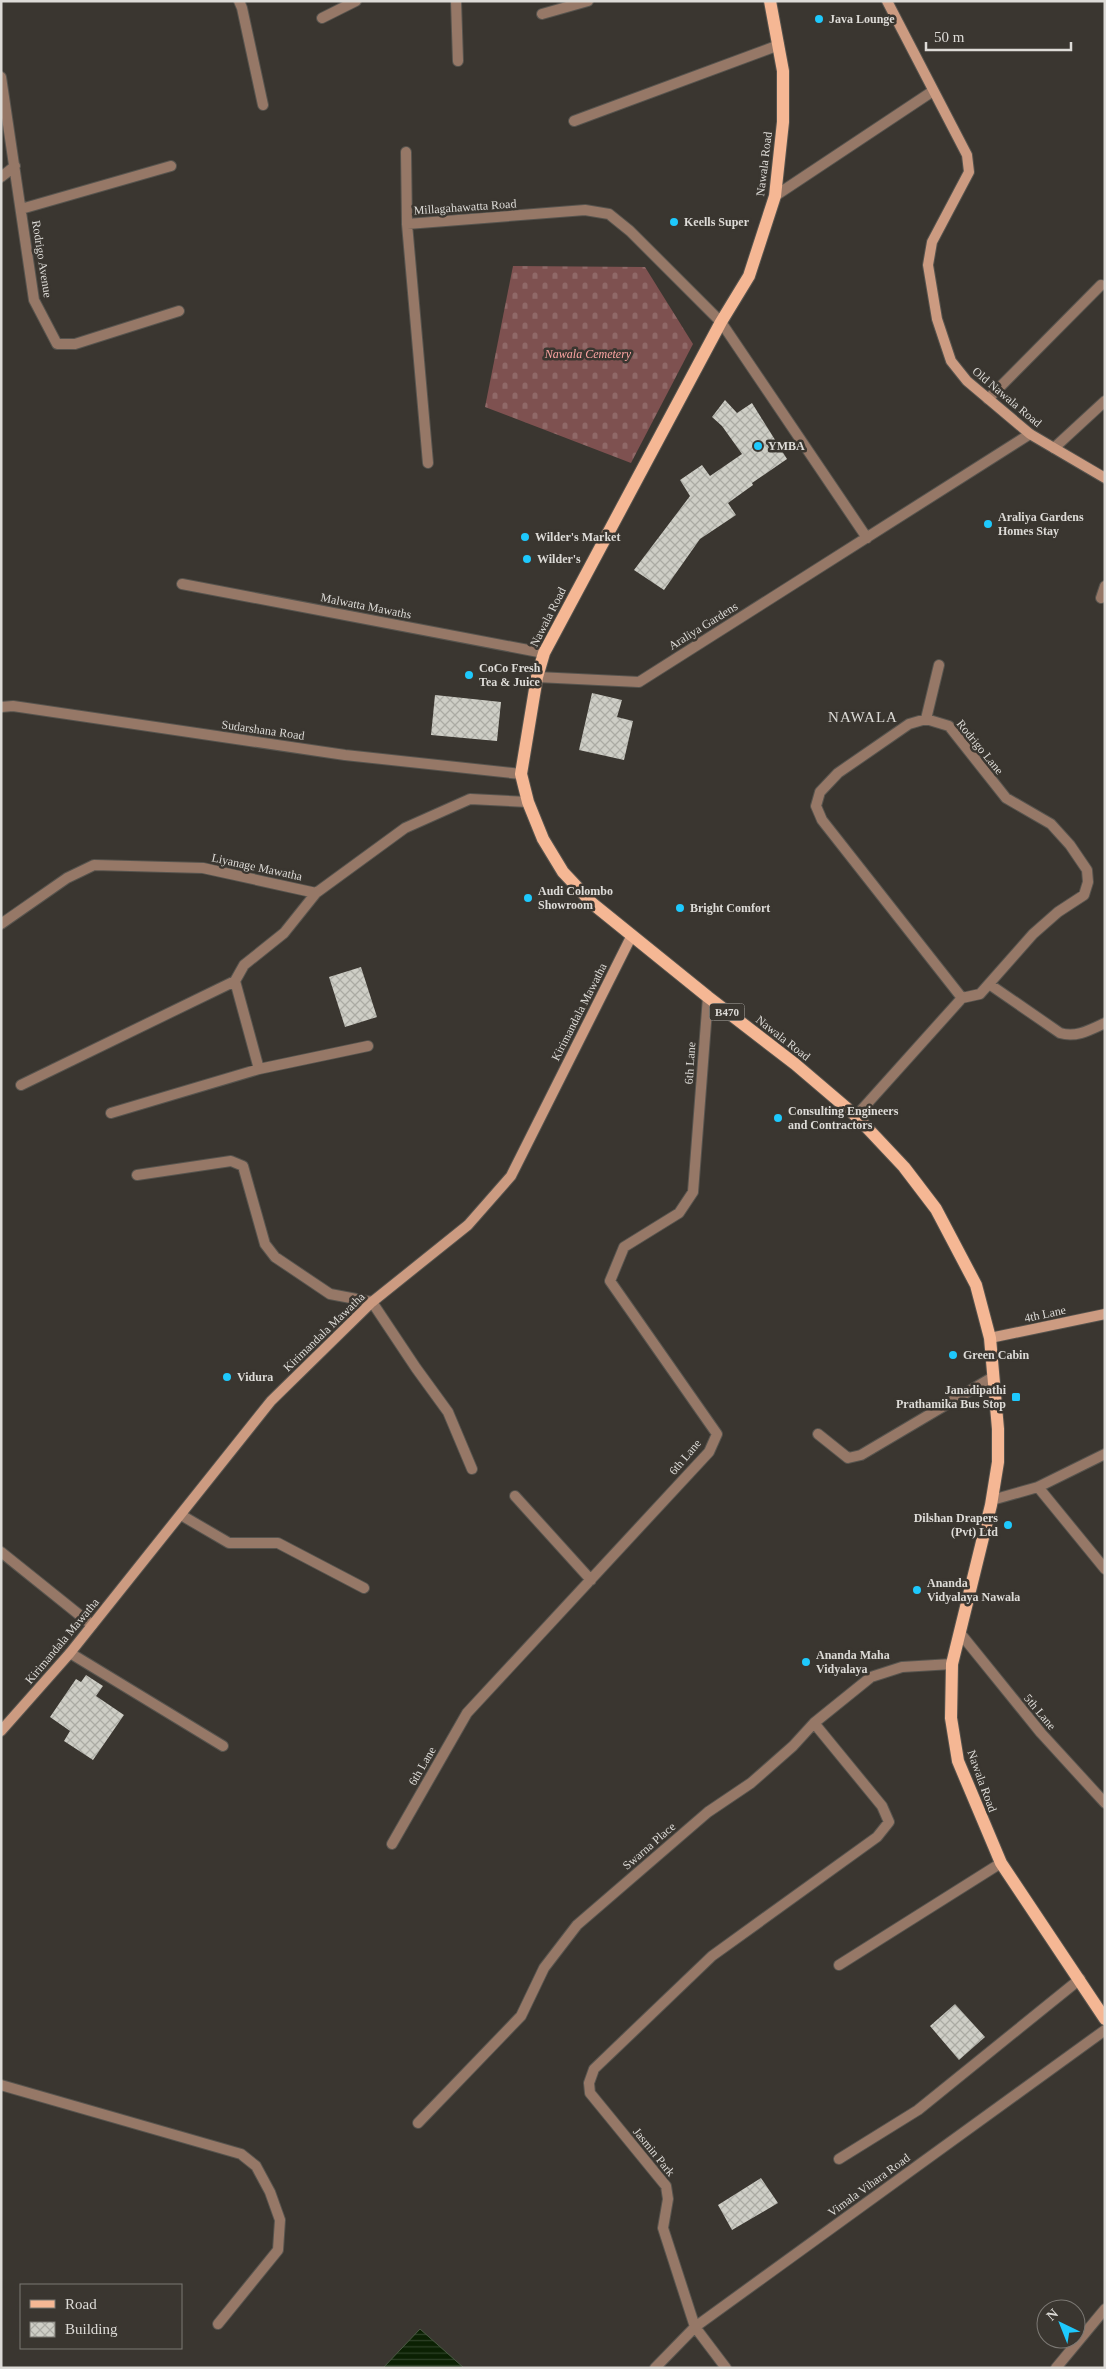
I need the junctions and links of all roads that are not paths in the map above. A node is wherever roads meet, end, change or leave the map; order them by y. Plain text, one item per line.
1 (238, 1) edge
2 (356, 1) edge
3 (456, 1) edge
4 (588, 1) edge
5 (770, 1) edge
6 (887, 1) edge
7 (542, 14) dead end
8 (322, 18) dead end
9 (779, 45) junction
10 (458, 61) dead end
11 (1, 77) edge
12 (933, 91) junction
13 (263, 105) dead end
14 (574, 121) dead end
15 (406, 152) dead end
16 (15, 166) junction
17 (171, 166) dead end
18 (1, 177) edge
19 (775, 196) junction
20 (21, 209) junction
21 (407, 224) junction
22 (1101, 285) dead end
23 (179, 311) dead end
24 (721, 322) junction
25 (988, 399) junction
26 (1105, 401) edge
27 (1030, 434) junction
28 (1054, 448) junction
29 (428, 463) dead end
30 (1105, 478) edge
31 (867, 538) junction
32 (182, 584) dead end
33 (1105, 586) edge
34 (1101, 598) dead end
35 (544, 653) junction
36 (939, 665) dead end
37 (537, 677) junction
38 (1, 707) edge
39 (926, 719) junction
40 (521, 774) junction
41 (528, 802) junction
42 (316, 893) junction
43 (1, 924) edge
44 (632, 935) junction
45 (235, 981) junction
46 (989, 984) junction
47 (708, 997) junction
48 (962, 998) junction
49 (1105, 1023) edge
50 (368, 1046) dead end
51 (259, 1069) junction
52 (21, 1085) dead end
53 (111, 1113) dead end
54 (856, 1116) junction
55 (138, 1175) dead end
56 (372, 1302) junction
57 (1105, 1314) edge
58 (990, 1338) junction
59 (993, 1377) junction
60 (818, 1434) dead end
61 (1105, 1454) edge
62 (472, 1469) dead end
63 (1038, 1488) junction
64 (515, 1496) dead end
65 (992, 1500) junction
66 (181, 1515) junction
67 (1, 1552) edge
68 (1105, 1569) edge
69 (591, 1580) junction
70 (364, 1588) dead end
71 (92, 1625) junction
72 (960, 1633) junction
73 (70, 1653) junction
74 (952, 1664) junction
75 (814, 1723) junction
76 (1, 1731) edge
77 (223, 1746) dead end
78 (1105, 1803) edge
79 (392, 1844) dead end
80 (1001, 1863) junction
81 (839, 1964) dead end
82 (1080, 1979) junction
83 (1105, 2019) edge
84 (1105, 2030) edge
85 (1, 2085) edge
86 (418, 2123) dead end
87 (839, 2159) dead end
88 (1105, 2309) edge
89 (218, 2324) dead end
90 (695, 2327) junction
91 (655, 2368) edge
92 (726, 2368) edge
93 (1056, 2368) edge

1 - 13 street
2 - 8 street
3 - 10 street
4 - 7 street
5 - 9 main road, Nawala Road / B470
6 - 12 main road, Old Nawala Road
9 - 14 street
9 - 19 main road, Nawala Road / B470
11 - 16 street, Rodrigo Avenue
12 - 19 street
12 - 25 main road, Old Nawala Road
15 - 21 street
16 - 18 street
16 - 20 street, Rodrigo Avenue
17 - 20 street
19 - 24 main road, Nawala Road / B470
20 - 23 street, Rodrigo Avenue
21 - 24 street, Millagahawatta Road
21 - 29 street, Millagahawatta Road
22 - 25 street
24 - 31 street
24 - 35 main road, Nawala Road / B470
25 - 27 main road, Old Nawala Road
26 - 28 street
27 - 28 main road, Old Nawala Road
27 - 31 street, Araliya Gardens
28 - 30 main road, Old Nawala Road
31 - 37 street, Araliya Gardens
32 - 35 street, Malwatta Mawaths
33 - 34 street
35 - 37 main road, Nawala Road / B470
36 - 39 street
37 - 40 main road, Nawala Road / B470
38 - 40 street, Sudarshana Road
39 - 46 street, Rodrigo Lane
39 - 48 street
40 - 41 main road, Nawala Road / B470
41 - 42 street, Liyanage Mawatha
41 - 44 main road, Nawala Road / B470
42 - 43 street, Liyanage Mawatha
42 - 45 street
44 - 47 main road, Nawala Road / B470
44 - 56 main road, Kirimandala Mawatha
45 - 51 street
45 - 52 street
46 - 48 street, Rodrigo Lane
46 - 49 street
47 - 54 main road, Nawala Road / B470
47 - 69 street, 6th Lane
48 - 54 street, Rodrigo Lane
50 - 51 street
51 - 53 street
54 - 58 main road, Nawala Road / B470
55 - 56 street
56 - 62 street
56 - 66 main road, Kirimandala Mawatha
57 - 58 main road, 4th Lane
58 - 59 main road, Nawala Road / B470
59 - 60 street
59 - 65 main road, Nawala Road / B470
61 - 63 street
63 - 65 street
63 - 68 street
64 - 69 street
65 - 72 main road, Nawala Road / B470
66 - 70 street
66 - 71 main road, Kirimandala Mawatha
67 - 71 street
69 - 79 street, 6th Lane
71 - 73 main road, Kirimandala Mawatha
72 - 74 main road, Nawala Road / B470
72 - 78 street, 5th Lane
73 - 76 main road, Kirimandala Mawatha
73 - 77 street
74 - 75 street, Swarna Place
74 - 80 main road, Nawala Road / B470
75 - 86 street, Swarna Place
75 - 90 street, Jasmin Park
80 - 81 street
80 - 82 main road, Nawala Road / B470
82 - 83 main road, Nawala Road / B470
82 - 87 street
84 - 90 street, Vimala Vihara Road
85 - 89 street
88 - 93 street
90 - 91 street, Vimala Vihara Road
90 - 92 street, Jasmin Park

